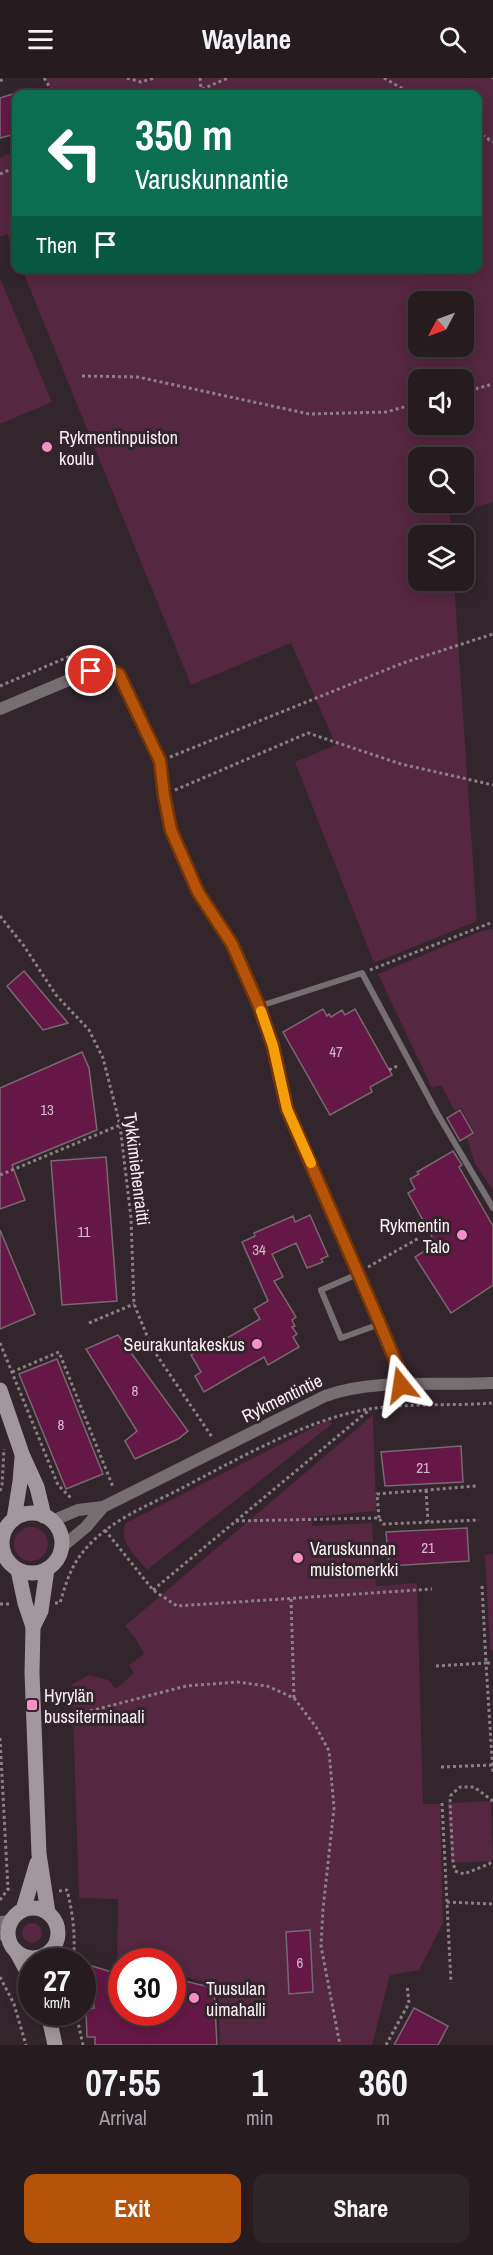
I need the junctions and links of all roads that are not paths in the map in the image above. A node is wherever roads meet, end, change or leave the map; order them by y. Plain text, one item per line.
1 (0, 709) edge
2 (259, 1006) junction
3 (493, 1208) edge
4 (358, 1274) junction
5 (380, 1324) junction
6 (493, 1383) edge
7 (401, 1385) junction
8 (0, 1390) edge
9 (22, 1454) junction
10 (103, 1507) junction
11 (48, 1518) junction
12 (14, 1519) junction
13 (62, 1547) junction
14 (2, 1554) edge
15 (47, 1569) junction
16 (18, 1570) junction
17 (33, 1627) junction
18 (37, 1892) junction
19 (23, 1910) junction
20 (48, 1913) junction
21 (5, 1928) edge
22 (54, 1948) edge
23 (16, 1952) joint
24 (18, 1956) edge
25 (51, 2026) edge
26 (55, 2045) edge

1 - 2 street
2 - 3 lane
2 - 4 street
4 - 5 street
4 - 5 lane
5 - 7 street
6 - 7 street, Rykmentintie
7 - 10 street, Rykmentintie
8 - 9 street
9 - 11 street
9 - 12 street
10 - 11 street, Rykmentintie
10 - 13 street, Rykmentintie
11 - 12 street
11 - 13 street
12 - 14 street
13 - 15 street
14 - 16 street
15 - 16 street
15 - 17 street
16 - 17 street
17 - 18 street
18 - 19 street
18 - 20 street
19 - 20 street
19 - 21 street
20 - 22 street
21 - 23 street
23 - 24 street
25 - 26 street

